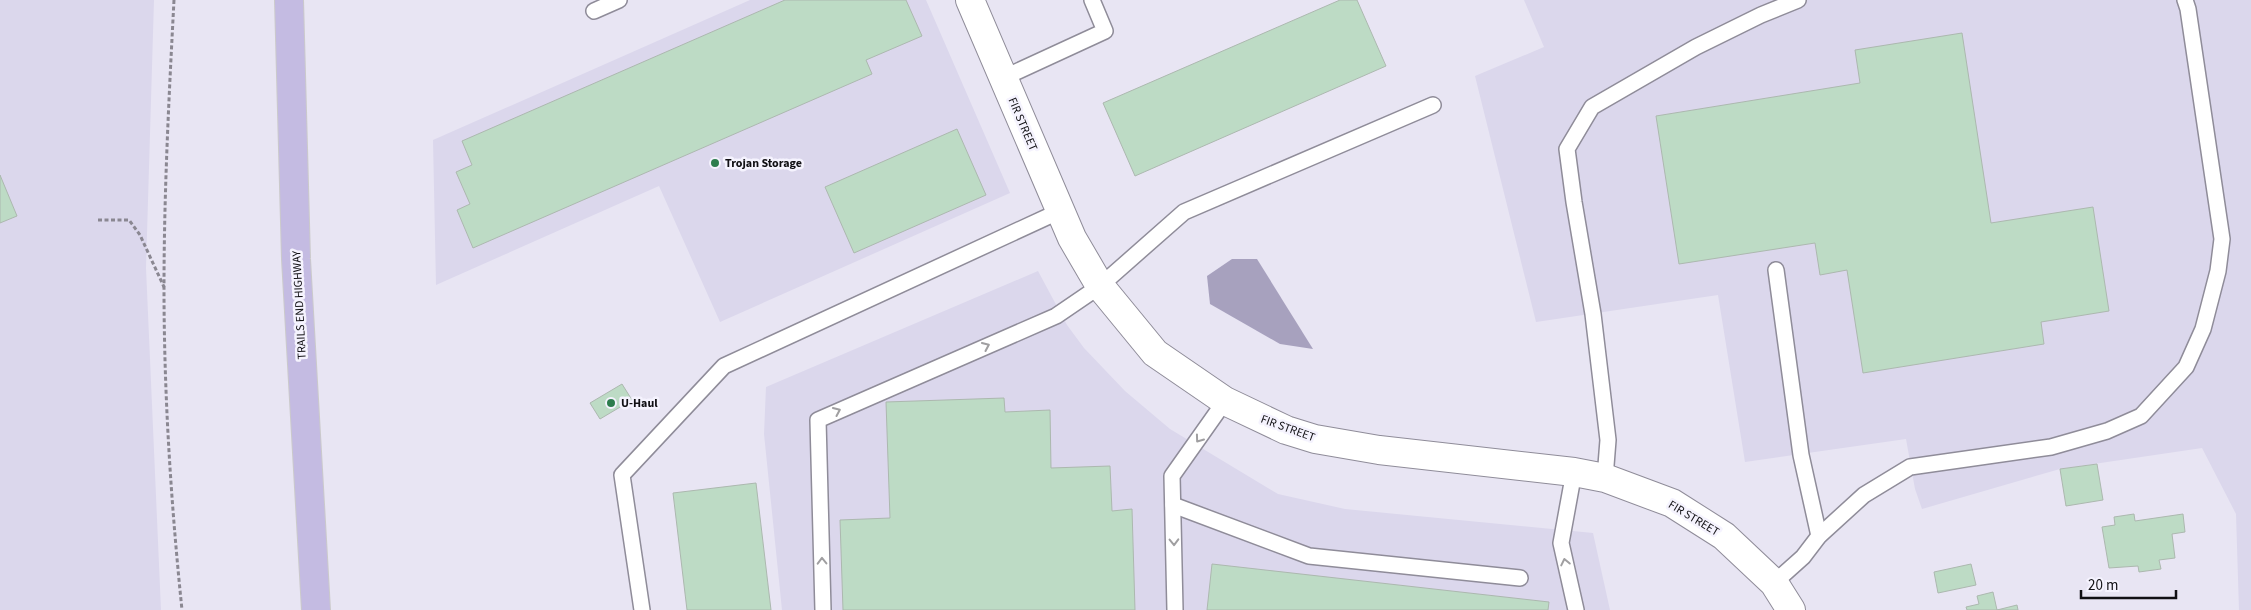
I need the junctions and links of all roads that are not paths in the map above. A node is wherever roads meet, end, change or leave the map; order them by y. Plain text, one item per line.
1 (289, 0) edge
2 (619, 0) edge
3 (970, 0) edge
4 (1092, 0) edge
5 (1798, 0) edge
6 (2185, 0) edge
7 (594, 11) dead end
8 (1003, 78) junction
9 (1433, 105) dead end
10 (1060, 211) junction
11 (1776, 270) dead end
12 (1100, 286) junction
13 (1225, 401) junction
14 (1574, 472) junction
15 (1605, 478) junction
16 (1173, 504) junction
17 (1820, 536) junction
18 (1520, 578) dead end
19 (1774, 583) junction
20 (316, 610) edge
21 (642, 610) edge
22 (823, 610) edge
23 (1174, 610) edge
24 (1576, 610) edge
25 (1791, 610) edge

1 - 20 main road, TRAILS END HIGHWAY
2 - 7 lane
3 - 8 street, FIR STREET
4 - 8 lane
5 - 15 lane
6 - 17 lane
8 - 10 street, FIR STREET
9 - 12 lane
10 - 12 street, FIR STREET
10 - 21 lane
11 - 17 lane
12 - 13 street, FIR STREET
22 -> 12 lane
13 - 14 street, FIR STREET
13 -> 16 lane
14 - 15 street, FIR STREET
24 -> 14 lane
15 - 19 street, FIR STREET
16 - 18 lane
16 -> 23 lane
17 - 19 lane
19 - 25 street, FIR STREET

